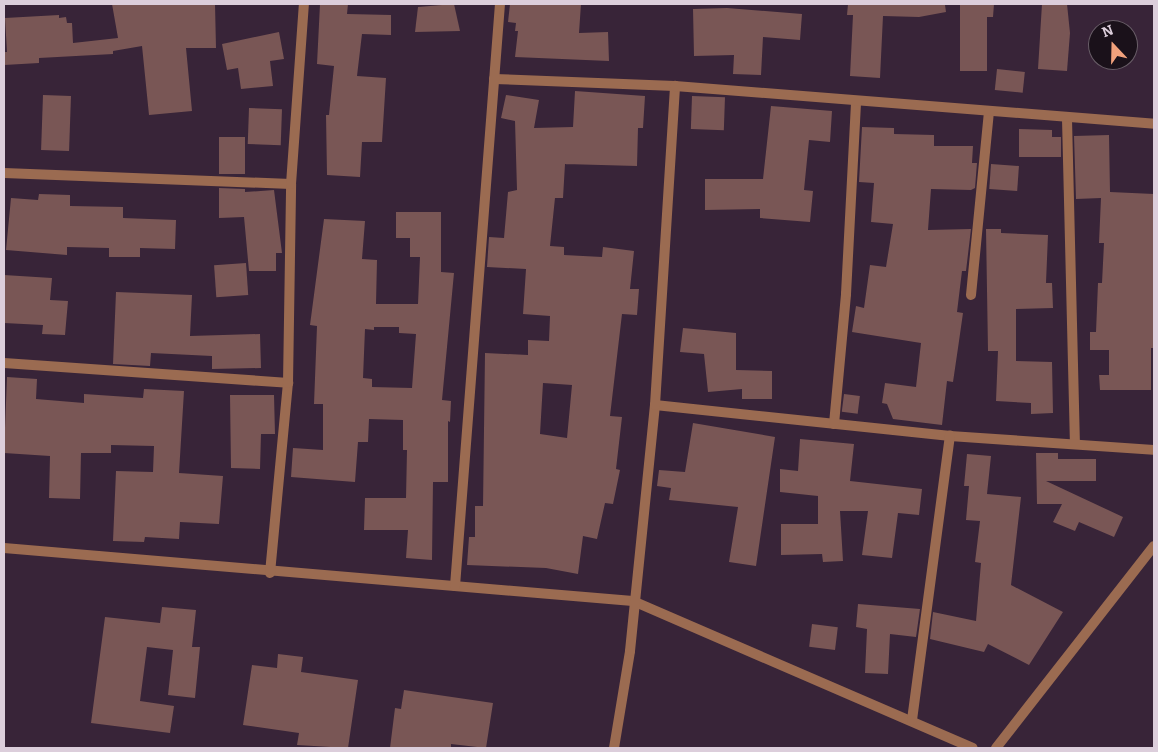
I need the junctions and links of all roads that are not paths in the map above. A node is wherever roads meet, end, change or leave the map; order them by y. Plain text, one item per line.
1 (304, 4) edge
2 (500, 4) edge
3 (494, 78) junction
4 (675, 86) junction
5 (856, 103) junction
6 (989, 113) junction
7 (1067, 120) junction
8 (1154, 124) edge
9 (4, 173) edge
10 (291, 184) junction
11 (971, 295) dead end
12 (4, 363) edge
13 (288, 383) junction
14 (655, 405) junction
15 (834, 424) junction
16 (950, 436) junction
17 (1075, 444) junction
18 (1154, 450) edge
19 (1154, 546) edge
20 (4, 548) edge
21 (270, 573) junction
22 (455, 586) junction
23 (633, 601) junction
24 (912, 720) junction
25 (614, 748) edge
26 (973, 748) edge
27 (996, 748) edge

1 - 10 street
2 - 3 street
3 - 4 street
3 - 22 street
4 - 5 street
4 - 14 street
5 - 6 street
5 - 15 street
6 - 7 street
6 - 11 street
7 - 8 street
7 - 17 street
9 - 10 street
10 - 13 street
12 - 13 street
13 - 21 street
14 - 15 street
14 - 23 street
15 - 16 street
16 - 17 street
16 - 24 street
17 - 18 street
19 - 27 street
20 - 21 street
21 - 22 street
22 - 23 street
23 - 24 street
23 - 25 street
24 - 26 street

